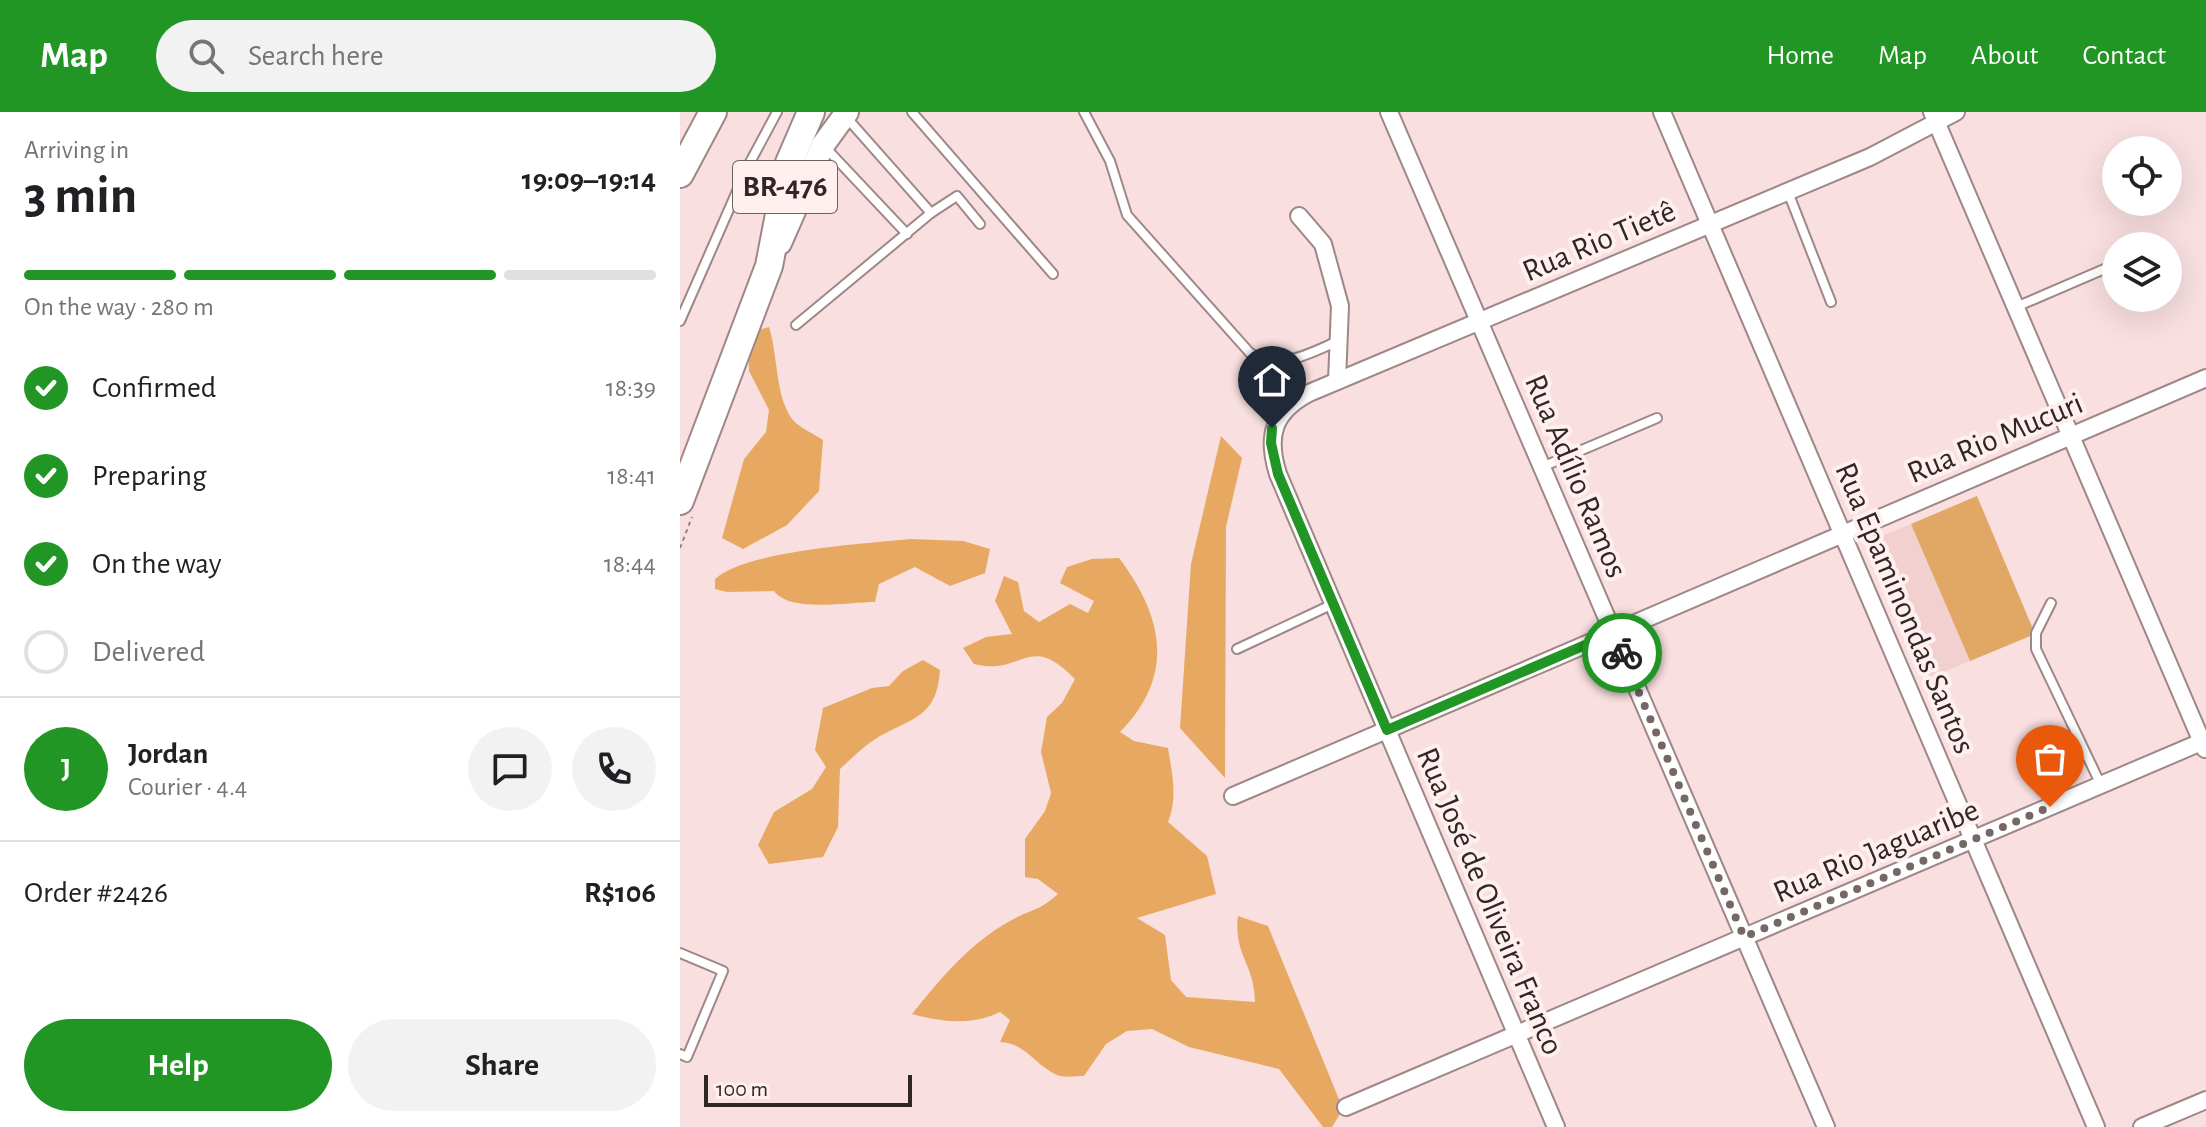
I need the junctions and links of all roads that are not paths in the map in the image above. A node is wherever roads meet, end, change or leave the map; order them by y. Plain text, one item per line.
1 (713, 112) edge
2 (777, 112) edge
3 (811, 112) edge
4 (912, 112) edge
5 (1084, 112) edge
6 (1389, 112) edge
7 (1662, 112) edge
8 (1956, 112) edge
9 (846, 114) edge
10 (1934, 116) edge
11 (823, 145) junction
12 (680, 174) edge
13 (1787, 192) junction
14 (931, 213) junction
15 (1299, 216) dead end
16 (980, 224) dead end
17 (1710, 224) junction
18 (907, 234) junction
19 (769, 266) junction
20 (2102, 270) edge
21 (1053, 274) dead end
22 (1831, 302) dead end
23 (2016, 307) junction
24 (680, 321) edge
25 (1479, 321) junction
26 (796, 325) dead end
27 (1339, 341) junction
28 (2206, 378) edge
29 (1337, 381) junction
30 (1657, 418) dead end
31 (1272, 428) joint
32 (2071, 436) junction
33 (1542, 467) junction
34 (680, 501) edge
35 (1843, 534) junction
36 (2051, 603) dead end
37 (1334, 604) junction
38 (1613, 633) junction
39 (1237, 649) dead end
40 (1387, 730) junction
41 (2205, 744) edge
42 (2101, 785) junction
43 (1233, 796) dead end
44 (1973, 839) junction
45 (1744, 937) junction
46 (680, 953) edge
47 (1517, 1035) junction
48 (680, 1054) edge
49 (2206, 1100) edge
50 (1346, 1107) dead end
51 (1556, 1127) edge
52 (1826, 1127) edge
53 (2096, 1127) edge
54 (2142, 1127) edge

1 - 12 highway, BR-476
2 - 24 lane
3 - 19 highway, BR-476
4 - 21 lane
5 - 27 lane
6 - 25 street, Rua Adílio Ramos
7 - 17 street, Rua Epaminondas Santos
8 - 10 street, Rua Rio Tietê
9 - 11 main road
9 - 14 lane
10 - 13 street, Rua Rio Tietê
10 - 23 street
11 - 18 lane
11 - 19 main road
13 - 17 street, Rua Rio Tietê
13 - 22 lane
14 - 16 lane
14 - 18 lane
15 - 27 street
17 - 25 street, Rua Rio Tietê
17 - 35 street, Rua Epaminondas Santos
18 - 26 lane
19 - 34 highway, BR-476
20 - 23 lane
23 - 32 street
25 - 29 street, Rua Rio Tietê
25 - 33 street, Rua Adílio Ramos
27 - 29 street
28 - 32 street, Rua Rio Mucuri
29 - 31 street, Rua Rio Tietê
30 - 33 lane
31 - 37 street, Rua José de Oliveira Franco
32 - 35 street, Rua Rio Mucuri
32 - 41 street
33 - 38 street, Rua Adílio Ramos
35 - 38 street, Rua Rio Mucuri
35 - 44 street, Rua Epaminondas Santos
36 - 42 lane
37 - 39 lane
37 - 40 street, Rua José de Oliveira Franco
38 - 40 street, Rua Rio Mucuri
38 - 45 street, Rua Adílio Ramos
40 - 43 street, Rua Rio Mucuri
40 - 47 street, Rua José de Oliveira Franco
41 - 42 street, Rua Rio Jaguaribe
42 - 44 street, Rua Rio Jaguaribe
44 - 45 street, Rua Rio Jaguaribe
44 - 53 street, Rua Epaminondas Santos
45 - 47 street, Rua Rio Jaguaribe
45 - 52 street, Rua Adílio Ramos
46 - 48 lane
47 - 50 street, Rua Rio Jaguaribe
47 - 51 street, Rua José de Oliveira Franco
49 - 54 street

